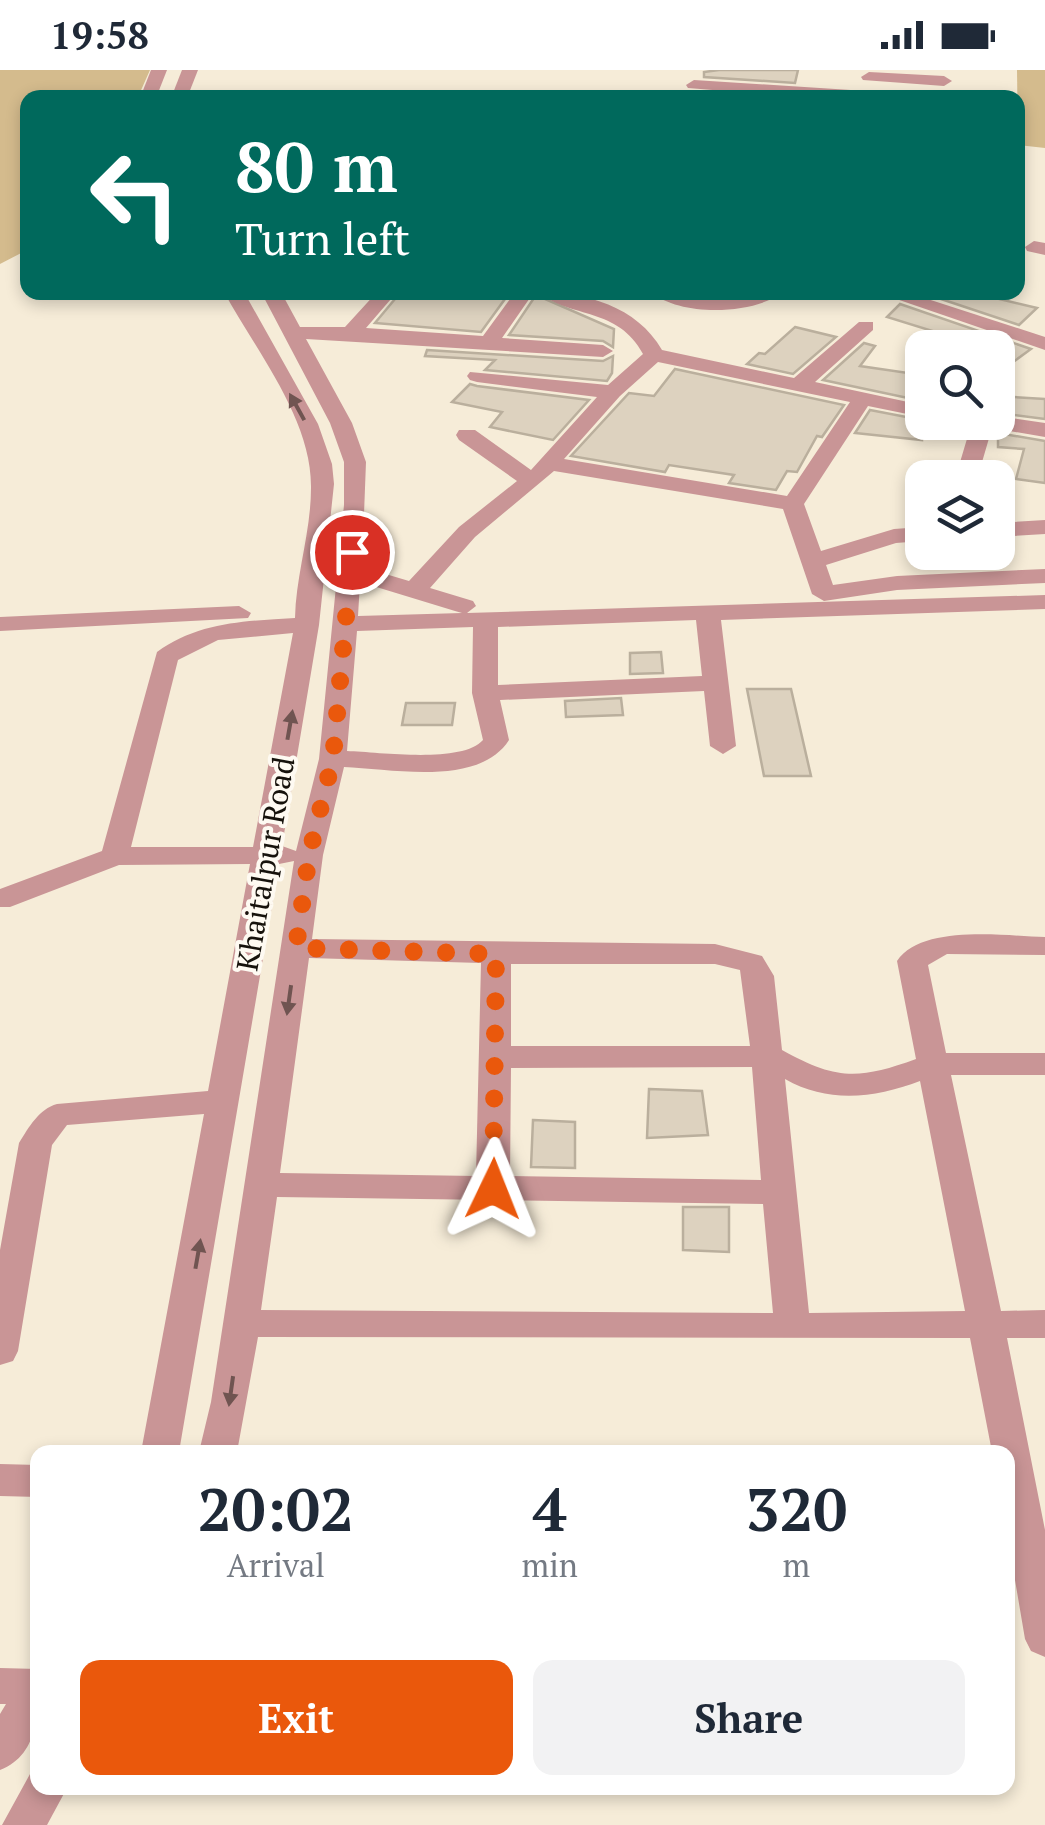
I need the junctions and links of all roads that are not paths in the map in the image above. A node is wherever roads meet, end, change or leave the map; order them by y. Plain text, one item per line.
1 (944, 81) dead end
2 (695, 84) edge
3 (856, 85) edge
4 (732, 90) edge
5 (824, 90) edge
6 (238, 300) edge
7 (275, 300) edge
8 (381, 300) edge
9 (519, 300) edge
10 (570, 300) edge
11 (680, 300) edge
12 (740, 300) edge
13 (909, 300) edge
14 (866, 326) dead end
15 (292, 333) junction
16 (351, 333) junction
17 (1045, 344) edge
18 (487, 345) junction
19 (602, 351) dead end
20 (654, 355) junction
21 (476, 376) dead end
22 (799, 385) junction
23 (613, 392) junction
24 (863, 398) junction
25 (905, 407) edge
26 (1015, 425) edge
27 (1045, 430) edge
28 (467, 435) dead end
29 (540, 472) junction
30 (793, 504) junction
31 (1045, 527) edge
32 (1015, 529) edge
33 (905, 535) edge
34 (813, 561) junction
35 (351, 571) junction
36 (1045, 576) edge
37 (1045, 586) edge
38 (414, 590) junction
39 (824, 594) junction
40 (1045, 602) edge
41 (878, 608) junction
42 (475, 612) junction
43 (708, 613) junction
44 (1045, 615) edge
45 (347, 616) junction
46 (307, 618) junction
47 (0, 624) edge
48 (718, 683) junction
49 (485, 694) junction
50 (724, 746) dead end
51 (333, 758) junction
52 (268, 855) junction
53 (309, 855) junction
54 (115, 856) junction
55 (0, 898) edge
56 (1045, 946) edge
57 (296, 948) junction
58 (496, 954) junction
59 (768, 1056) junction
60 (496, 1057) junction
61 (933, 1064) junction
62 (1045, 1064) edge
63 (224, 1102) junction
64 (14, 1184) edge
65 (263, 1185) junction
66 (493, 1189) junction
67 (778, 1192) junction
68 (240, 1323) junction
69 (983, 1324) junction
70 (1045, 1324) edge
71 (792, 1327) junction
72 (1, 1339) edge
73 (161, 1445) edge
74 (220, 1445) edge
75 (1015, 1445) edge
76 (1015, 1446) edge
77 (1023, 1477) edge
78 (0, 1480) edge
79 (30, 1481) edge
80 (1045, 1639) edge
81 (0, 1686) edge
82 (30, 1688) edge
83 (30, 1701) edge
84 (0, 1751) edge
85 (41, 1795) edge
86 (24, 1825) edge

1 - 3 street
2 - 4 street
3 - 5 street
46 -> 6 street, Khaitalpur Road
7 - 15 street, Khaitalpur Road
8 - 16 street
9 - 18 street
10 - 20 street
11 - 12 street
13 - 17 street
14 - 22 street
15 - 16 street
15 - 35 street, Khaitalpur Road
16 - 18 street
18 - 19 street
20 - 22 street
20 - 23 street
21 - 23 street
22 - 24 street
23 - 29 street
24 - 25 street
24 - 30 street
26 - 27 street
28 - 29 street
29 - 30 street
29 - 38 street
30 - 34 street
31 - 32 street
33 - 34 street
34 - 39 street
35 - 38 street
35 - 45 street, Khaitalpur Road
36 - 39 street
37 - 39 street
38 - 42 street
39 - 42 street
40 - 41 street
41 - 43 street
41 - 44 street
42 - 43 street
42 - 45 street
42 - 49 street
43 - 48 street
45 - 51 street, Khaitalpur Road
46 - 47 street
52 -> 46 street, Khaitalpur Road
46 - 54 street
48 - 49 street
48 - 50 street
49 - 51 street
51 - 53 street, Khaitalpur Road
52 - 53 street
52 - 54 street
52 - 63 street, Khaitalpur Road
53 - 57 street, Khaitalpur Road
54 - 55 street
56 - 61 street
57 - 58 street
57 -> 65 street, Khaitalpur Road
58 - 59 street
58 - 60 street
59 - 60 street
59 - 61 street
59 - 67 street
60 - 66 street
61 - 62 street
61 - 69 street
63 - 64 street
73 -> 63 street, Khaitalpur Road
64 - 72 street
65 - 66 street
65 - 68 street, Khaitalpur Road
66 - 67 street
67 - 71 street
68 - 71 street
68 -> 74 street, Khaitalpur Road
69 - 70 street
69 - 71 street
69 - 75 street
76 - 77 street
77 - 80 street
78 - 79 street
81 - 82 street
83 - 84 street
85 - 86 street

